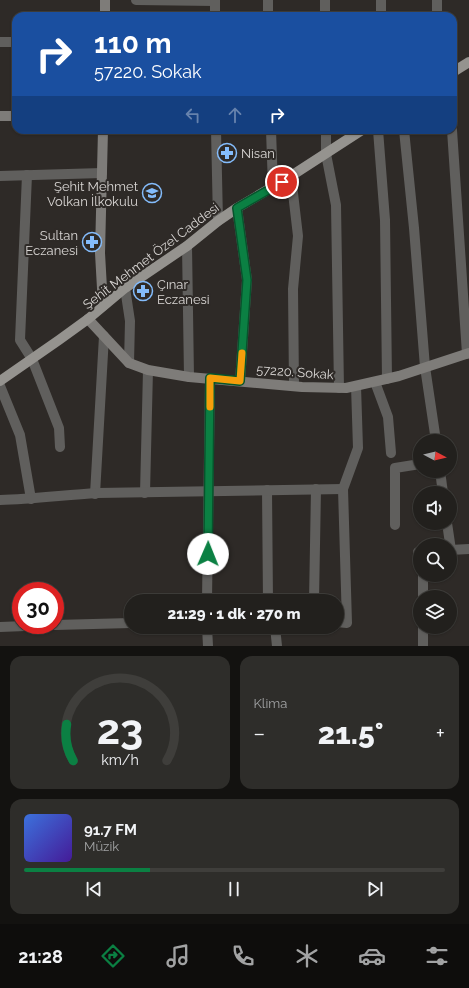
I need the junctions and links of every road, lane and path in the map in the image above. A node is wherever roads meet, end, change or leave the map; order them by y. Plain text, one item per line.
1 (105, 0) edge
2 (136, 0) edge
3 (268, 0) edge
4 (325, 0) edge
5 (381, 0) edge
6 (437, 0) edge
7 (215, 1) edge
8 (105, 12) edge
9 (215, 12) edge
10 (268, 12) edge
11 (325, 12) edge
12 (381, 12) edge
13 (437, 12) edge
14 (0, 42) edge
15 (12, 42) edge
16 (469, 62) edge
17 (457, 70) edge
18 (0, 116) edge
19 (12, 116) edge
20 (103, 134) edge
21 (216, 134) edge
22 (271, 134) edge
23 (326, 134) edge
24 (356, 134) edge
25 (378, 134) edge
26 (404, 134) edge
27 (452, 134) edge
28 (326, 154) junction
29 (102, 173) junction
30 (27, 175) junction
31 (0, 176) edge
32 (291, 176) junction
33 (273, 187) junction
34 (237, 208) junction
35 (218, 221) junction
36 (187, 246) junction
37 (125, 288) junction
38 (103, 306) junction
39 (88, 319) junction
40 (104, 336) junction
41 (468, 354) edge
42 (32, 359) junction
43 (130, 363) junction
44 (426, 367) junction
45 (148, 370) junction
46 (189, 377) junction
47 (210, 378) junction
48 (387, 379) junction
49 (0, 381) edge
50 (240, 381) junction
51 (375, 382) junction
52 (0, 386) edge
53 (294, 386) junction
54 (356, 386) junction
55 (339, 388) junction
56 (435, 434) edge
57 (60, 448) dead end
58 (391, 453) dead end
59 (413, 465) edge
60 (316, 489) junction
61 (343, 489) junction
62 (209, 490) junction
63 (267, 490) junction
64 (145, 493) junction
65 (95, 494) junction
66 (31, 499) junction
67 (0, 500) edge
68 (395, 525) dead end
69 (469, 549) edge
70 (457, 550) edge
71 (207, 594) edge
72 (268, 594) edge
73 (314, 594) edge
74 (124, 623) edge
75 (344, 623) edge
76 (64, 625) edge
77 (0, 627) edge
78 (12, 627) edge
79 (207, 634) edge
80 (276, 634) edge
81 (423, 634) edge
82 (208, 646) edge
83 (277, 646) edge
84 (423, 646) edge

1 - 8 street
2 - 7 street
3 - 10 street
4 - 11 street
5 - 12 street
6 - 13 street
7 - 9 street
14 - 15 street
16 - 17 main road
18 - 19 street
20 - 29 street
21 - 35 street
22 - 33 street
23 - 28 street
24 - 28 main road, Şehit Mehmet Özel Caddesi
25 - 48 street
26 - 44 street
27 - 41 street
28 - 32 main road, Şehit Mehmet Özel Caddesi
28 - 55 street
29 - 30 street
29 - 38 street
30 - 31 street
30 - 42 street
32 - 33 main road, Şehit Mehmet Özel Caddesi
32 - 53 street
33 - 34 main road, Şehit Mehmet Özel Caddesi
34 - 35 main road, Şehit Mehmet Özel Caddesi
34 - 50 street
35 - 36 main road, Şehit Mehmet Özel Caddesi
36 - 37 main road, Şehit Mehmet Özel Caddesi
36 - 46 street
37 - 38 main road, Şehit Mehmet Özel Caddesi
37 - 43 street
38 - 39 main road, Şehit Mehmet Özel Caddesi
39 - 40 street, 57220. Sokak
39 - 42 main road, Şehit Mehmet Özel Caddesi
40 - 43 street, 57220. Sokak
40 - 65 street
41 - 44 street, 57220. Sokak
42 - 49 main road, Şehit Mehmet Özel Caddesi
42 - 57 street
43 - 45 street, 57220. Sokak
44 - 48 street, 57220. Sokak
44 - 56 street
45 - 46 street, 57220. Sokak
45 - 64 street
46 - 47 street, 57220. Sokak
47 - 50 street, 57220. Sokak
47 - 62 street
48 - 51 street, 57220. Sokak
50 - 53 street, 57220. Sokak
51 - 54 street, 57220. Sokak
51 - 58 street
52 - 66 street
53 - 55 street, 57220. Sokak
54 - 55 street, 57220. Sokak
54 - 61 street
59 - 68 street
60 - 61 street
60 - 63 street
60 - 73 street
61 - 75 street
62 - 63 street
62 - 64 street
62 - 71 street
63 - 72 street
64 - 65 street
65 - 66 street
66 - 67 street
69 - 70 street
74 - 76 street
77 - 78 street
79 - 82 street
80 - 83 street
81 - 84 street

